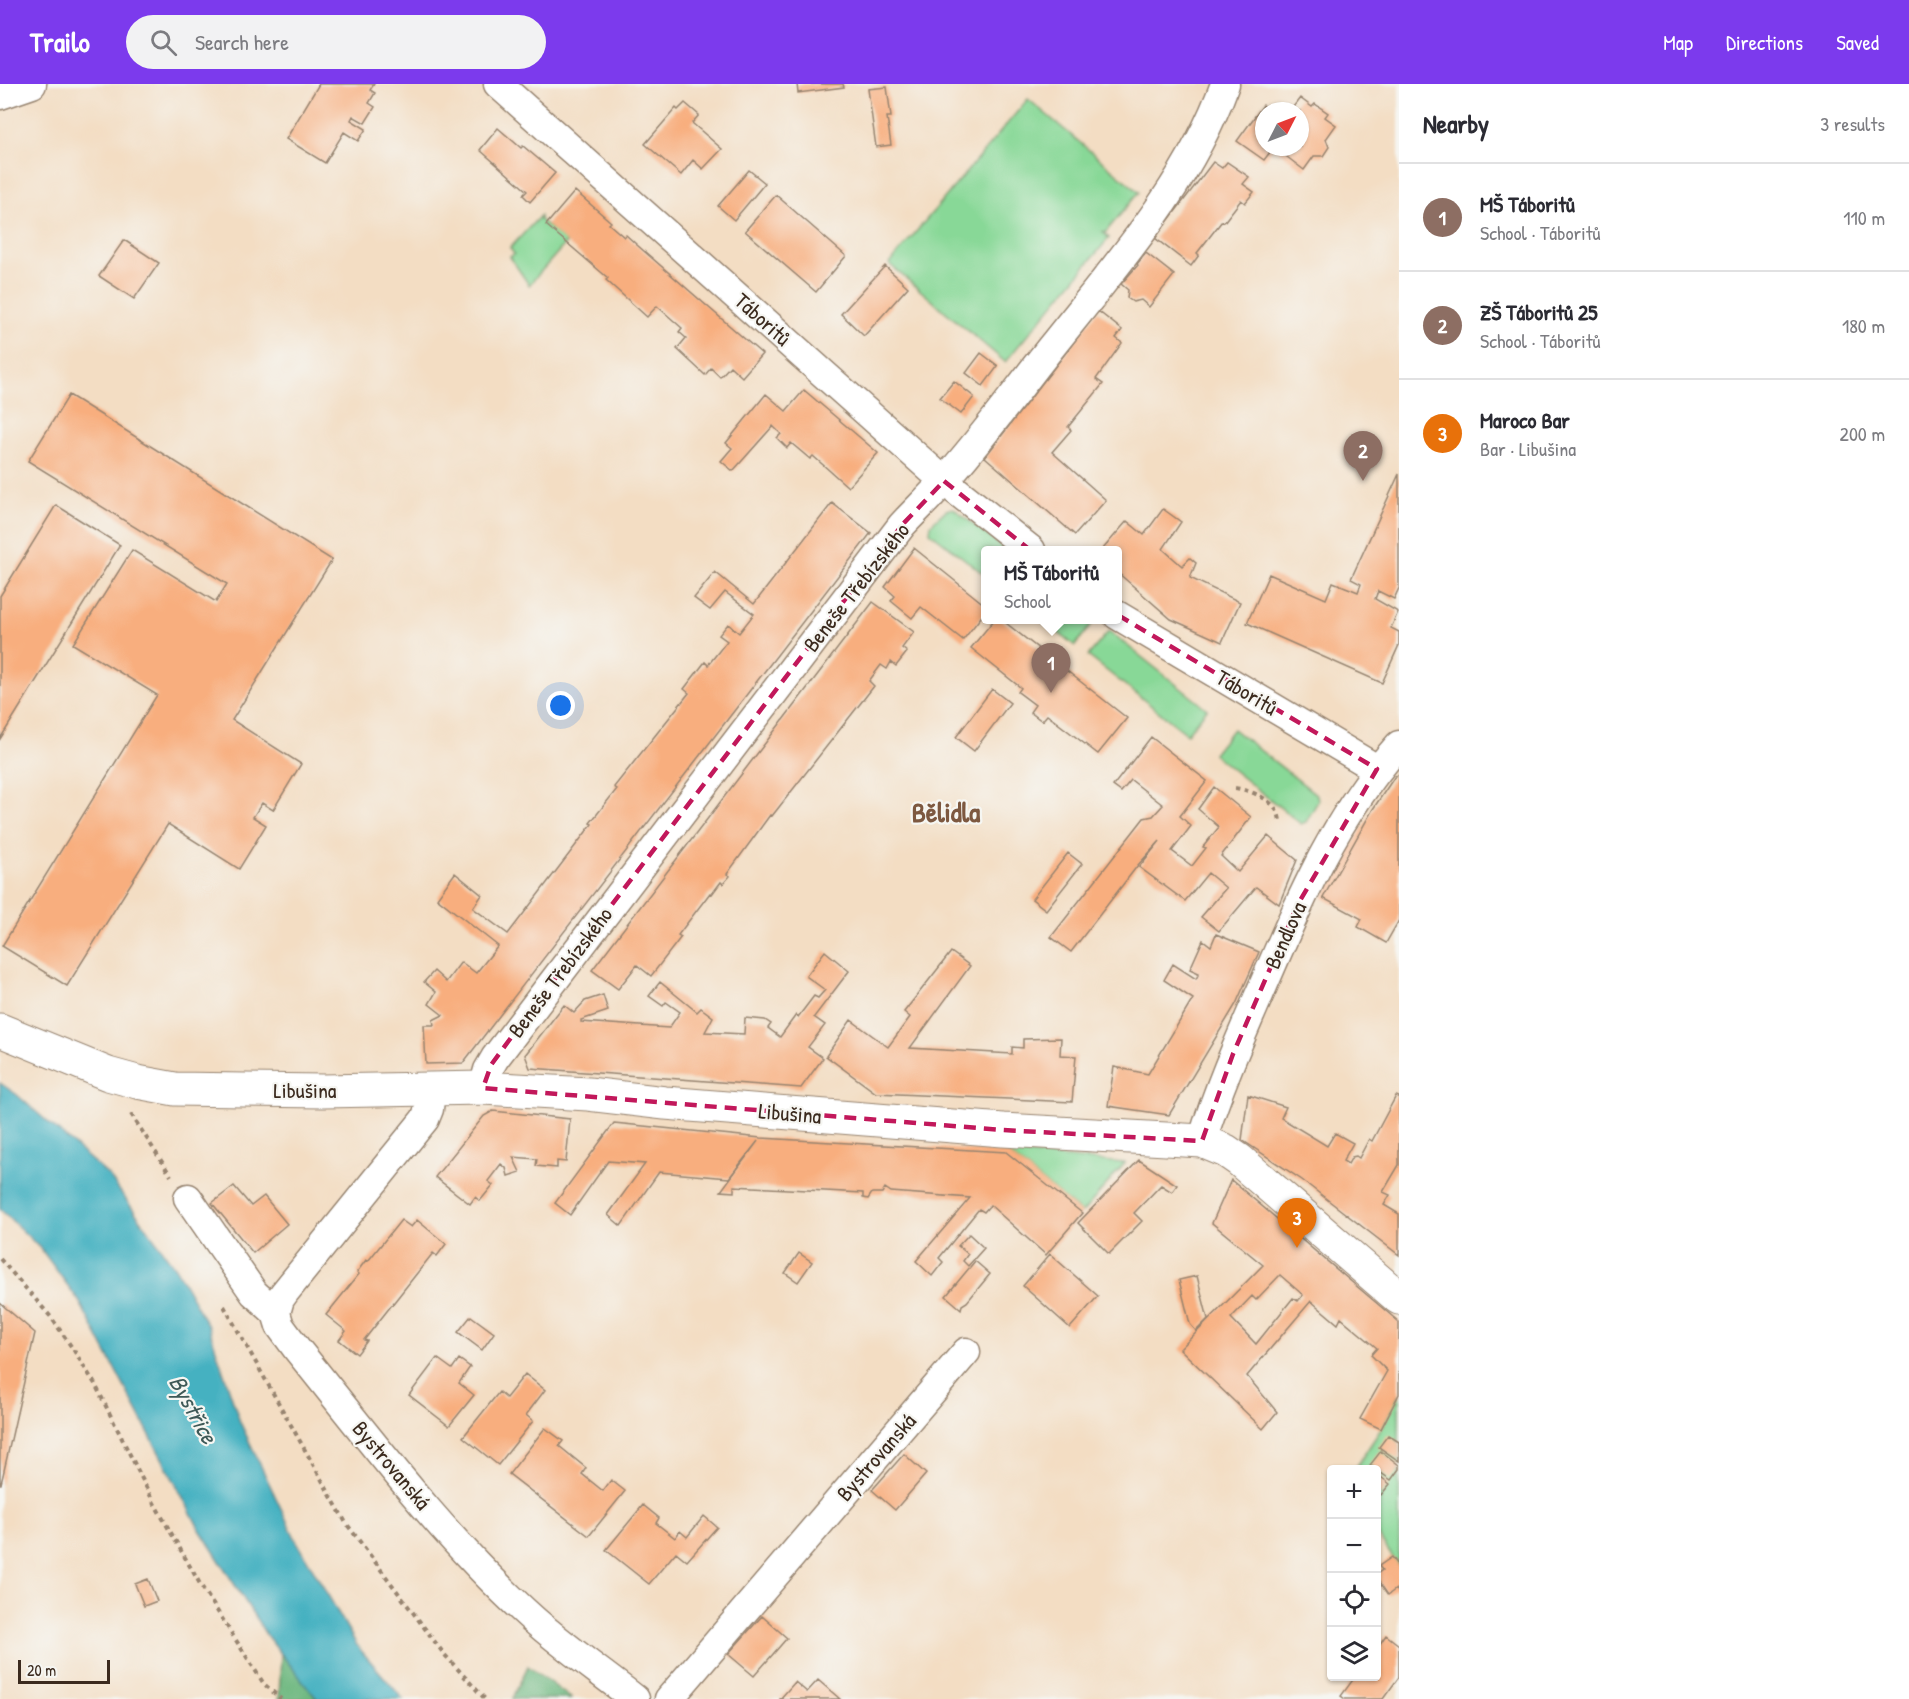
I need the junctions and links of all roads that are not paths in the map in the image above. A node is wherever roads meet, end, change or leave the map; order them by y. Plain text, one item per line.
1 (32, 84) edge
2 (498, 84) edge
3 (1225, 84) edge
4 (0, 95) edge
5 (945, 481) junction
6 (1026, 546) edge
7 (1122, 618) edge
8 (1399, 745) edge
9 (1377, 769) junction
10 (0, 1030) edge
11 (483, 1088) junction
12 (431, 1089) junction
13 (1202, 1141) junction
14 (188, 1198) road end
15 (1399, 1298) edge
16 (276, 1313) junction
17 (966, 1352) dead end
18 (635, 1699) edge
19 (669, 1699) edge

1 - 4 street
2 - 5 street, Táboritů
3 - 5 street, Beneše Třebízského
5 - 6 street, Táboritů
5 - 11 street, Beneše Třebízského
7 - 9 street, Táboritů
8 - 9 street, Bendlova
9 - 13 street, Bendlova
10 - 12 street, Libušina
11 - 12 street, Libušina
11 - 13 street, Libušina
12 - 16 street
13 - 15 street, Libušina
14 - 16 street, Bystrovanská
16 - 18 street, Bystrovanská
17 - 19 street, Bystrovanská

